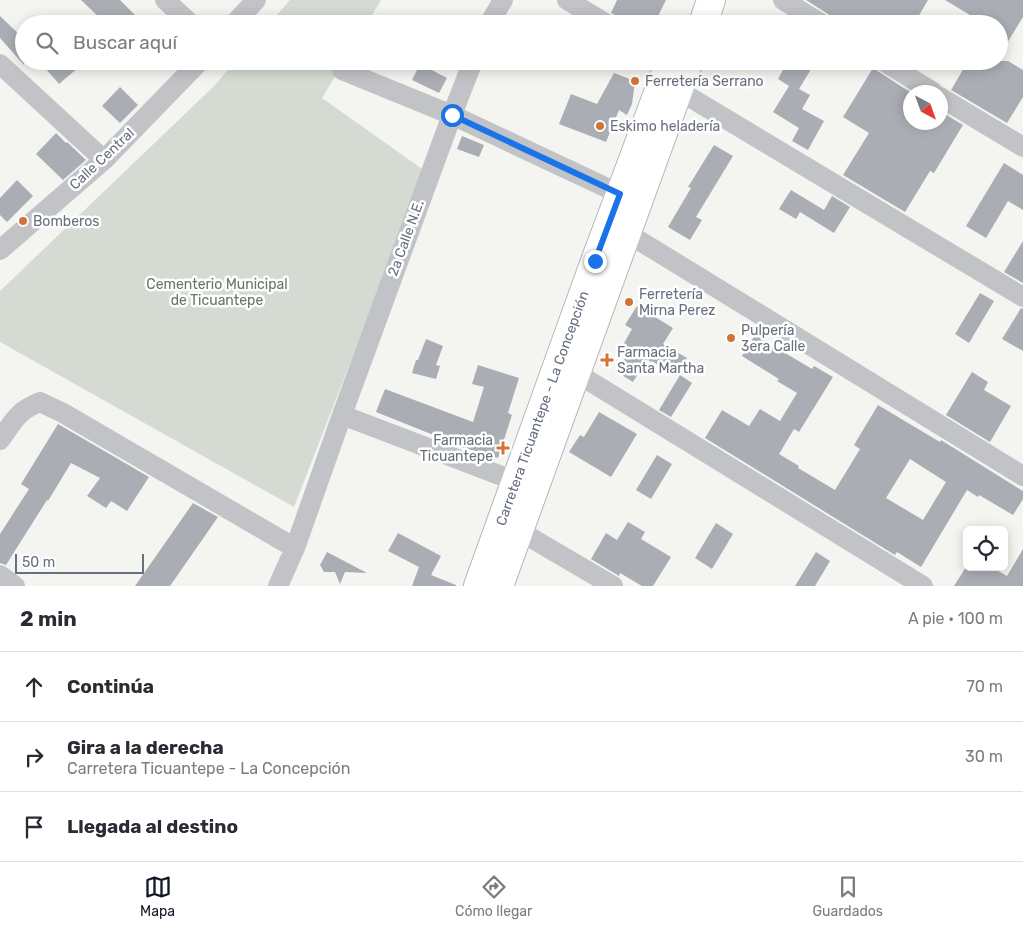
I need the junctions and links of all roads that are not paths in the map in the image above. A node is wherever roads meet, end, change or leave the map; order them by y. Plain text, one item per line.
1 (165, 0) edge
2 (256, 0) edge
3 (503, 0) edge
4 (567, 0) edge
5 (692, 0) edge
6 (712, 0) edge
7 (783, 0) edge
8 (181, 15) edge
9 (242, 15) edge
10 (494, 15) edge
11 (592, 15) edge
12 (686, 15) edge
13 (706, 15) edge
14 (807, 15) edge
15 (0, 64) edge
16 (191, 70) edge
17 (342, 70) dead end
18 (470, 70) edge
19 (675, 70) edge
20 (675, 70) edge
21 (677, 70) edge
22 (897, 70) edge
23 (921, 85) edge
24 (948, 102) edge
25 (452, 115) junction
26 (1023, 147) edge
27 (104, 160) junction
28 (620, 194) junction
29 (618, 229) junction
30 (3, 244) edge
31 (1023, 297) edge
32 (567, 368) junction
33 (342, 415) junction
34 (0, 440) edge
35 (1023, 476) edge
36 (525, 484) junction
37 (510, 526) junction
38 (295, 548) junction
39 (0, 575) edge
40 (14, 586) edge
41 (278, 586) edge
42 (478, 586) edge
43 (499, 586) edge
44 (613, 586) edge
45 (923, 586) edge

1 - 8 street
2 - 9 street
3 - 10 street
4 - 11 street
5 - 12 main road
6 - 13 main road
7 - 14 street
15 - 27 street
16 - 27 street, Calle Central
17 - 25 street
18 - 25 street, 2a Calle N.E.
19 - 28 main road, Carretera Ticuantepe - La Concepción
20 - 29 main road, Carretera Ticuantepe - La Concepción
21 - 31 street
22 - 23 street
24 - 26 street
25 - 28 street
25 - 33 street, 2a Calle N.E.
27 - 30 street, Calle Central
28 - 29 main road, Carretera Ticuantepe - La Concepción
29 - 32 main road, Carretera Ticuantepe - La Concepción
29 - 35 street
32 - 36 main road, Carretera Ticuantepe - La Concepción
32 - 45 street
33 - 36 street
33 - 38 street, 2a Calle N.E.
34 - 38 street
36 - 37 main road, Carretera Ticuantepe - La Concepción
37 - 42 main road, Carretera Ticuantepe - La Concepción
37 - 43 main road, Carretera Ticuantepe - La Concepción
37 - 44 street
38 - 41 street, 2a Calle N.E.
39 - 40 street

